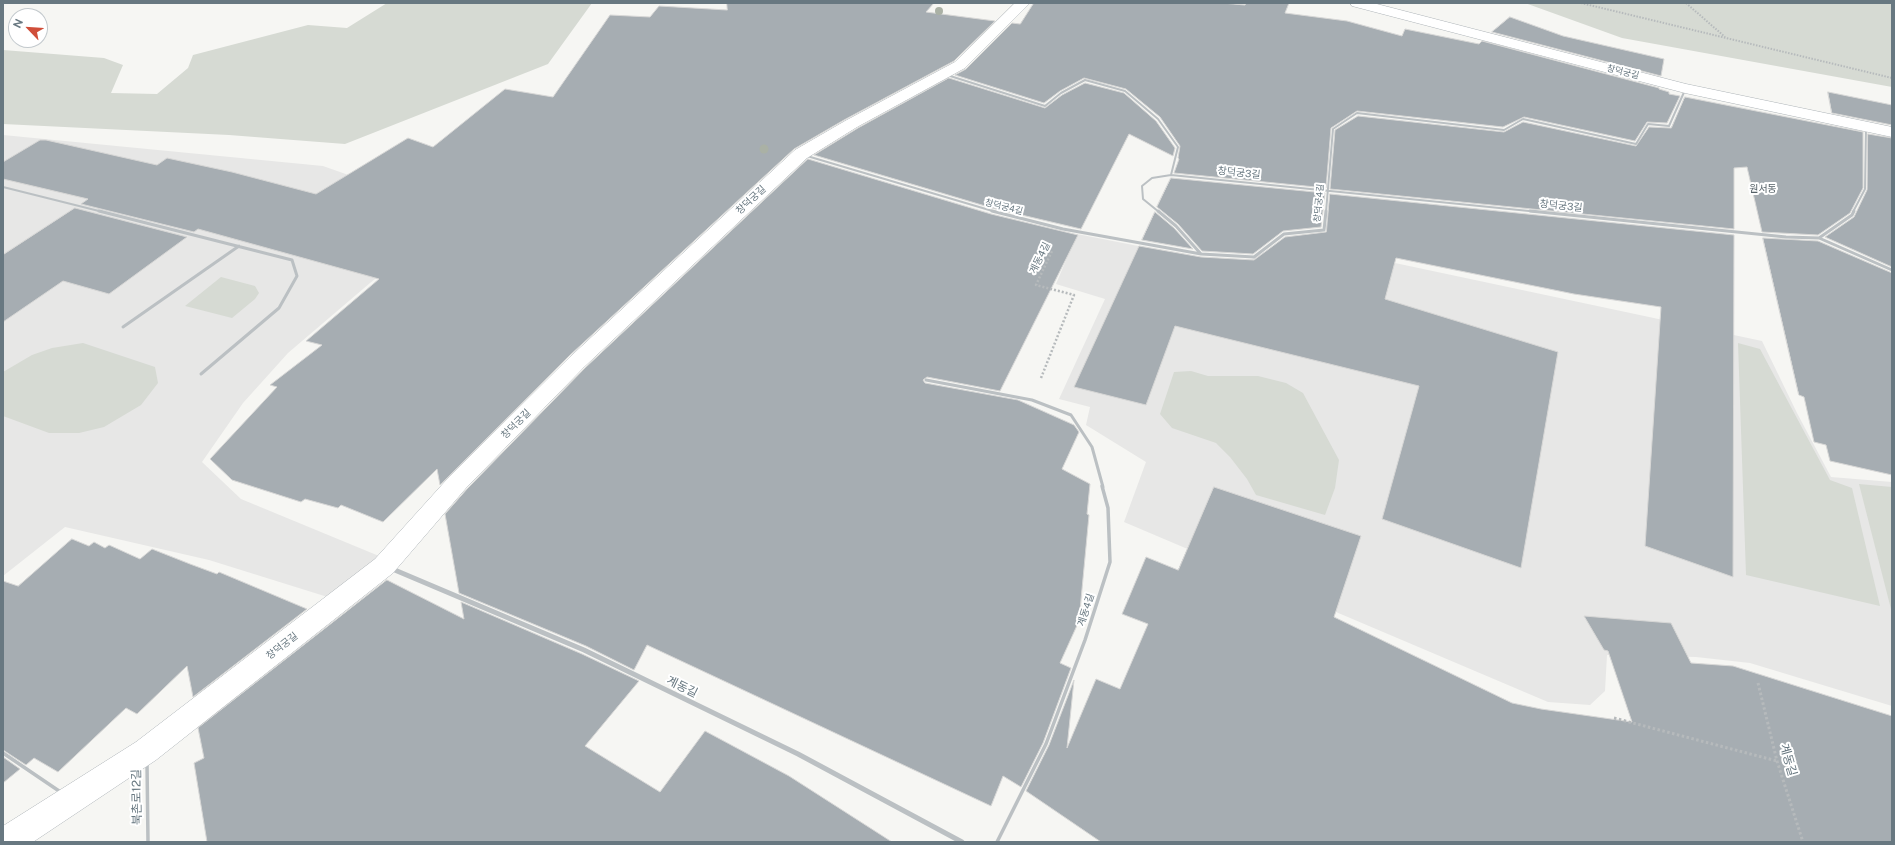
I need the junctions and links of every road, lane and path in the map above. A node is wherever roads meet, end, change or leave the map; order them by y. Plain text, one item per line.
1 (1023, 3) edge
2 (1357, 3) edge
3 (1581, 3) edge
4 (1686, 3) edge
5 (1726, 38) junction
6 (944, 73) junction
7 (1892, 78) edge
8 (1685, 88) junction
9 (1866, 127) junction
10 (1892, 132) edge
11 (801, 154) junction
12 (1171, 175) junction
13 (3, 186) edge
14 (1327, 190) junction
15 (1063, 229) junction
16 (1819, 238) junction
17 (239, 246) junction
18 (1201, 254) junction
19 (1892, 270) edge
20 (123, 327) dead end
21 (201, 374) dead end
22 (926, 380) dead end
23 (1032, 400) junction
24 (384, 566) junction
25 (1758, 683) dead end
26 (1614, 718) dead end
27 (146, 751) junction
28 (3, 753) edge
29 (1777, 761) junction
30 (71, 799) junction
31 (6, 842) edge
32 (148, 842) edge
33 (962, 842) edge
34 (997, 842) edge
35 (1803, 842) edge

1 - 6 street, 창덕궁길
2 - 8 street, 창덕궁길
3 - 5 path
4 - 5 path
5 - 7 path
6 - 11 street, 창덕궁길
6 - 12 lane
8 - 9 street, 창덕궁길
8 - 14 lane, 창덕궁4길
9 - 10 street, 창덕궁길
9 - 16 lane
11 - 15 lane, 창덕궁4길
11 - 24 street, 창덕궁길
12 - 14 lane, 창덕궁3길
12 - 18 lane, 창덕궁3길
13 - 17 lane
14 - 16 lane, 창덕궁3길
14 - 18 lane, 창덕궁4길
15 - 18 lane, 창덕궁4길
15 - 23 path, 계동4길
16 - 19 lane
17 - 20 lane
17 - 21 lane
22 - 23 lane, 계동4길
23 - 34 lane, 계동4길
24 - 27 street, 창덕궁길
24 - 33 street, 계동길
25 - 29 path, 계동길
26 - 29 path
27 - 30 street, 창덕궁길
27 - 32 lane, 북촌로12길
28 - 30 lane
29 - 35 path, 계동길
30 - 31 street, 창덕궁길

